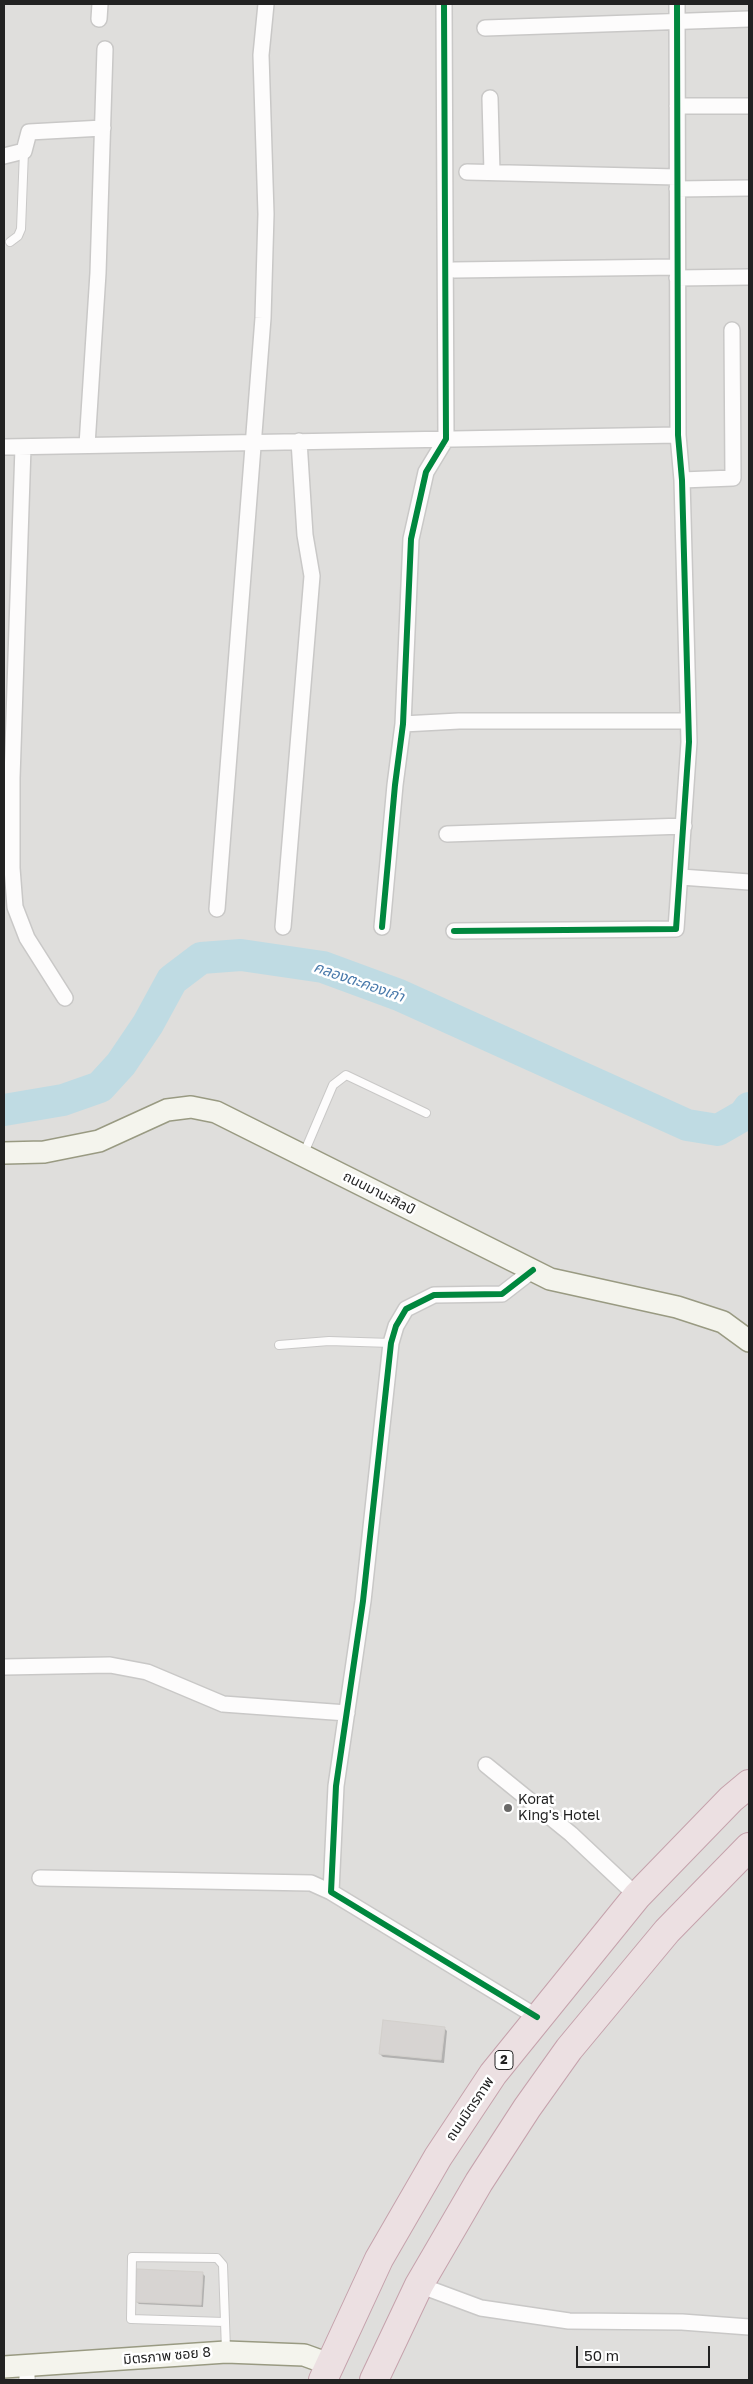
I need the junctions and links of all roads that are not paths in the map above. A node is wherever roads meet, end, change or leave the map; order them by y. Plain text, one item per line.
1 (100, 4) edge
2 (266, 4) edge
3 (444, 4) edge
4 (677, 4) edge
5 (100, 19) dead end
6 (749, 19) edge
7 (677, 22) junction
8 (485, 28) dead end
9 (105, 49) dead end
10 (490, 98) dead end
11 (677, 106) junction
12 (749, 106) edge
13 (102, 128) junction
14 (24, 151) junction
15 (4, 156) edge
16 (467, 172) dead end
17 (492, 172) junction
18 (677, 183) junction
19 (749, 188) edge
20 (10, 242) dead end
21 (454, 270) dead end
22 (677, 272) junction
23 (749, 277) edge
24 (732, 330) dead end
25 (678, 435) junction
26 (446, 439) junction
27 (299, 441) junction
28 (255, 442) junction
29 (87, 445) junction
30 (4, 447) edge
31 (23, 447) junction
32 (682, 480) junction
33 (688, 721) junction
34 (403, 724) junction
35 (684, 826) junction
36 (447, 834) dead end
37 (681, 877) junction
38 (749, 882) edge
39 (217, 909) dead end
40 (282, 927) dead end
41 (382, 928) dead end
42 (454, 931) dead end
43 (65, 998) dead end
44 (426, 1113) dead end
45 (4, 1153) edge
46 (303, 1155) junction
47 (532, 1270) junction
48 (749, 1341) edge
49 (391, 1343) junction
50 (279, 1345) dead end
51 (4, 1667) edge
52 (347, 1713) junction
53 (486, 1765) dead end
54 (749, 1784) edge
55 (749, 1847) edge
56 (40, 1878) dead end
57 (331, 1892) junction
58 (637, 1896) junction
59 (538, 2017) junction
60 (420, 2285) junction
61 (224, 2322) junction
62 (749, 2327) edge
63 (226, 2352) junction
64 (4, 2367) edge
65 (326, 2372) edge
66 (27, 2374) edge
67 (374, 2380) edge

1 - 5 street
2 - 28 street
3 - 26 street
4 - 7 street
6 - 7 street
7 - 8 street
7 - 11 street
9 - 13 street
10 - 17 street
11 - 12 street
11 - 18 street
13 - 14 street
13 - 29 street
14 - 15 street
14 - 20 lane
16 - 17 street
17 - 18 street
18 - 19 street
18 - 22 street
21 - 22 street
22 - 23 street
22 - 25 street
24 - 32 street
25 - 26 street
25 - 32 street
26 - 27 street
26 - 34 street
27 - 28 street
27 - 40 street
28 - 29 street
28 - 39 street
29 - 31 street
30 - 31 street
31 - 43 street
32 - 33 street
33 - 34 street
33 - 35 street
34 - 41 street
35 - 36 street
35 - 37 street
37 - 38 street
37 - 42 street
44 - 46 lane
45 - 46 street, ถนนมานะศิลป์
46 - 47 street, ถนนมานะศิลป์
47 - 48 street, ถนนมานะศิลป์
47 - 49 street
49 - 50 lane
49 - 52 street
51 - 52 street
52 - 57 street
53 - 58 street
54 - 58 highway, ถนนมิตรภาพ / 2
55 - 60 highway
56 - 57 street
57 - 59 street
58 - 59 highway, ถนนมิตรภาพ / 2
59 - 65 highway, ถนนมิตรภาพ / 2
60 - 62 street
60 - 67 highway
61 - 61 lane
61 - 63 lane
63 - 65 street, มิตรภาพ ซอย 8
63 - 66 street, มิตรภาพ ซอย 8
64 - 66 street, มิตรภาพ ซอย 8

